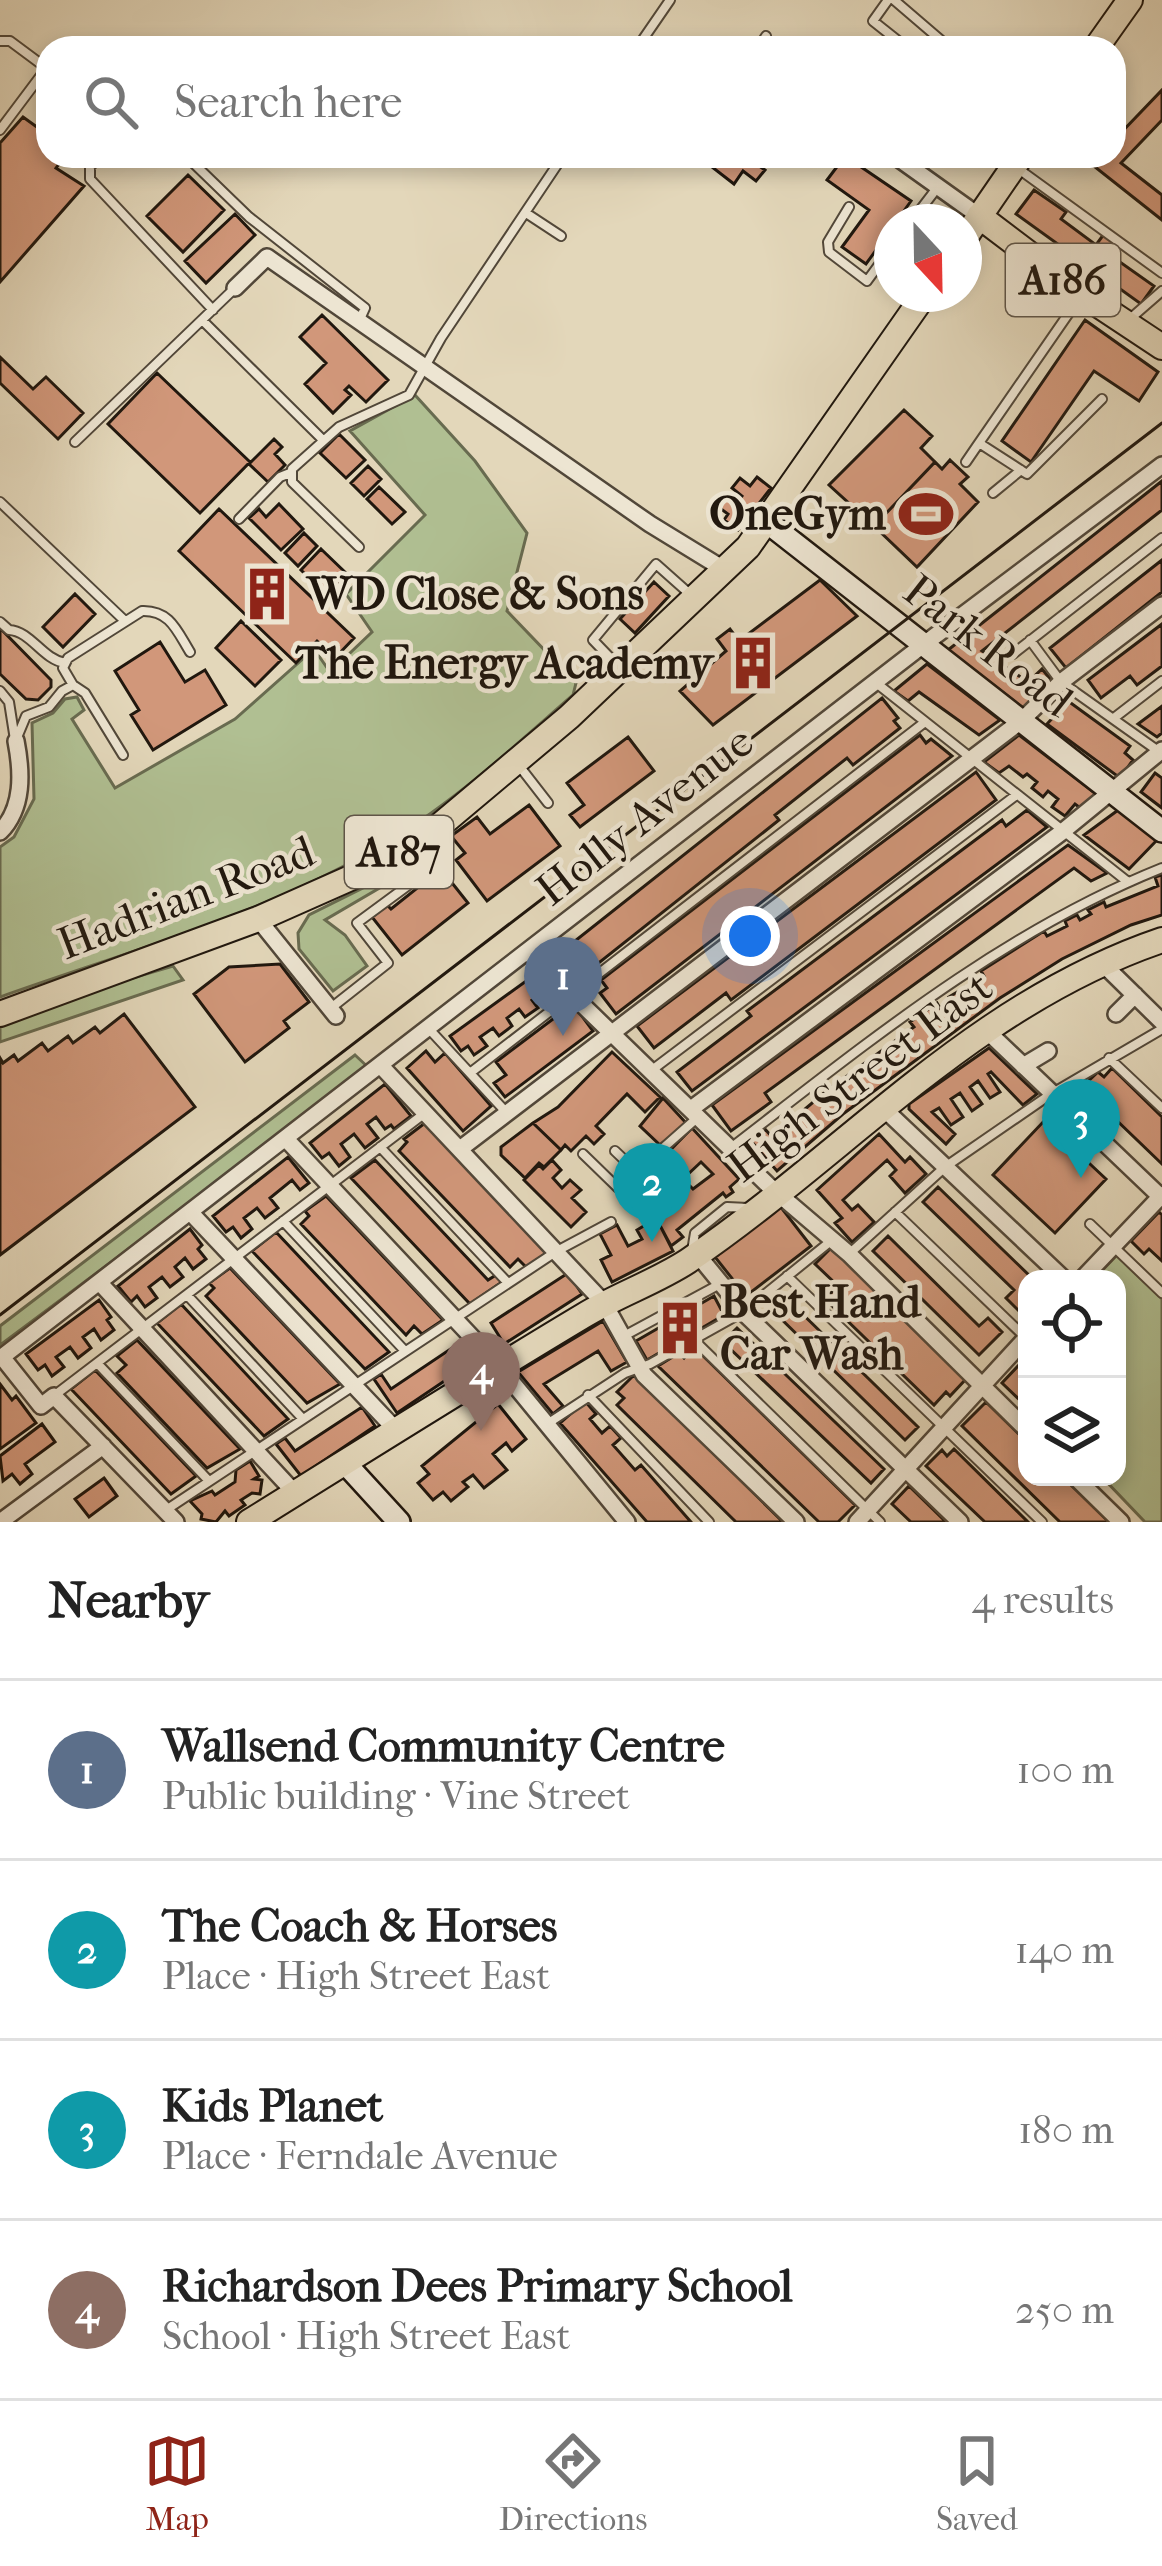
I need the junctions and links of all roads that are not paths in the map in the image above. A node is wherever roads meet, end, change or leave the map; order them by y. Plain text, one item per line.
1 (670, 0) edge
2 (891, 0) edge
3 (1130, 0) edge
4 (645, 36) edge
5 (892, 36) edge
6 (935, 36) edge
7 (1104, 36) edge
8 (0, 41) edge
9 (36, 59) edge
10 (36, 80) edge
11 (0, 130) edge
12 (90, 168) edge
13 (198, 168) edge
14 (555, 168) edge
15 (912, 168) edge
16 (1012, 168) edge
17 (1026, 168) edge
18 (938, 187) junction
19 (925, 204) edge
20 (962, 204) edge
21 (849, 207) dead end
22 (982, 212) edge
23 (526, 213) junction
24 (982, 218) edge
25 (560, 236) dead end
26 (874, 271) edge
27 (1162, 273) edge
28 (235, 288) joint
29 (1162, 291) edge
30 (1082, 294) junction
31 (212, 310) junction
32 (913, 312) edge
33 (202, 320) junction
34 (358, 320) junction
35 (1125, 323) junction
36 (1158, 338) edge
37 (426, 367) junction
38 (1102, 400) dead end
39 (322, 439) junction
40 (75, 442) dead end
41 (979, 443) junction
42 (966, 462) dead end
43 (1162, 465) edge
44 (1021, 470) junction
45 (290, 473) junction
46 (993, 493) dead end
47 (0, 502) edge
48 (238, 519) dead end
49 (767, 522) junction
50 (1162, 538) edge
51 (358, 547) dead end
52 (725, 570) junction
53 (695, 599) junction
54 (1162, 605) edge
55 (125, 621) junction
56 (0, 622) edge
57 (1030, 640) junction
58 (923, 645) junction
59 (190, 652) dead end
60 (1013, 654) dead end
61 (65, 663) junction
62 (619, 667) junction
63 (1162, 681) edge
64 (875, 682) junction
65 (1061, 682) junction
66 (73, 686) junction
67 (0, 691) edge
68 (1114, 718) junction
69 (1021, 721) junction
70 (925, 722) junction
71 (8, 740) edge
72 (1161, 752) edge
73 (123, 755) dead end
74 (970, 760) junction
75 (516, 761) junction
76 (1113, 792) junction
77 (1016, 796) junction
78 (548, 803) dead end
79 (1162, 831) edge
80 (0, 832) edge
81 (1062, 832) junction
82 (434, 867) dead end
83 (1162, 868) edge
84 (1128, 882) junction
85 (258, 919) junction
86 (1162, 940) edge
87 (528, 952) junction
88 (1102, 963) junction
89 (572, 995) junction
90 (1136, 995) junction
91 (333, 1012) joint
92 (0, 1014) edge
93 (1117, 1014) dead end
94 (1162, 1026) edge
95 (429, 1030) junction
96 (987, 1031) junction
97 (612, 1034) junction
98 (1048, 1052) dead end
99 (1109, 1058) junction
100 (381, 1066) junction
101 (1023, 1066) junction
102 (651, 1071) junction
103 (470, 1073) junction
104 (1052, 1094) junction
105 (881, 1106) junction
106 (1162, 1108) edge
107 (426, 1112) junction
108 (507, 1113) junction
109 (695, 1113) junction
110 (286, 1139) junction
111 (380, 1148) junction
112 (730, 1148) junction
113 (460, 1149) junction
114 (615, 1150) dead end
115 (583, 1154) dead end
116 (945, 1167) junction
117 (635, 1174) junction
118 (330, 1186) junction
119 (778, 1192) junction
120 (1161, 1197) edge
121 (659, 1205) dead end
122 (895, 1212) junction
123 (191, 1213) junction
124 (283, 1221) junction
125 (611, 1222) dead end
126 (1090, 1224) dead end
127 (832, 1240) junction
128 (1114, 1247) junction
129 (557, 1251) junction
130 (849, 1254) junction
131 (695, 1255) junction
132 (234, 1259) junction
133 (1054, 1270) edge
134 (1091, 1270) edge
135 (787, 1276) junction
136 (99, 1282) junction
137 (508, 1283) junction
138 (726, 1290) joint
139 (1162, 1293) edge
140 (187, 1294) junction
141 (604, 1303) junction
142 (743, 1312) junction
143 (454, 1319) junction
144 (142, 1328) junction
145 (1018, 1329) edge
146 (622, 1336) junction
147 (693, 1339) junction
148 (1018, 1347) edge
149 (405, 1351) junction
150 (1, 1355) edge
151 (97, 1363) junction
152 (499, 1366) junction
153 (639, 1368) junction
154 (354, 1385) junction
155 (981, 1385) junction
156 (588, 1395) junction
157 (54, 1396) junction
158 (303, 1419) junction
159 (1018, 1421) edge
160 (546, 1424) junction
161 (943, 1426) junction
162 (396, 1430) junction
163 (103, 1446) junction
164 (256, 1450) junction
165 (345, 1462) junction
166 (906, 1468) junction
167 (209, 1481) junction
168 (1084, 1486) edge
169 (296, 1493) junction
170 (171, 1516) edge
171 (869, 1518) edge
172 (0, 1522) edge
173 (249, 1522) edge
174 (399, 1522) edge
175 (627, 1522) edge
176 (709, 1522) edge
177 (796, 1522) edge
178 (960, 1522) edge
179 (1042, 1522) edge
180 (1121, 1522) edge

1 - 4 lane
2 - 5 lane
2 - 6 lane
3 - 7 main road
8 - 9 lane
10 - 11 lane
12 - 31 lane
13 - 34 lane
14 - 23 lane
15 - 18 street
16 - 22 main road
17 - 27 lane
18 - 19 lane
18 - 20 street
21 - 26 lane
23 - 25 lane
23 - 37 lane
24 - 30 main road, A186
28 - 31 lane
28 - 34 street
29 - 35 lane
30 - 35 main road, A186
30 - 41 lane
31 - 33 lane
32 - 49 main road, A187
33 - 39 lane
33 - 40 lane
34 - 37 street
35 - 36 main road, A186
37 - 39 lane
37 - 52 street
38 - 44 lane
39 - 45 lane
41 - 42 lane
41 - 44 lane
43 - 58 street, Holly Avenue
44 - 46 lane
45 - 48 lane
45 - 51 lane
47 - 55 lane
49 - 52 main road, A187
49 - 58 street, Park Road
50 - 57 lane
52 - 53 main road, Hadrian Road / A187
53 - 62 main road, Hadrian Road / A187
53 - 62 lane
54 - 65 street
55 - 59 lane
55 - 61 lane
56 - 61 lane
57 - 60 lane
57 - 65 lane
58 - 64 street, Holly Avenue
58 - 69 street, Park Road
61 - 66 lane
62 - 75 main road, Hadrian Road / A187
63 - 68 lane
64 - 70 lane
64 - 87 street, Holly Avenue
65 - 68 lane
65 - 69 street
66 - 71 lane
66 - 73 lane
67 - 71 lane
68 - 72 lane
69 - 74 street
69 - 76 street, Park Road
70 - 74 lane
70 - 89 lane
71 - 80 street
72 - 76 street
74 - 77 lane
74 - 97 street
75 - 78 lane
75 - 85 main road, Hadrian Road / A187
76 - 79 street, Park Road
76 - 81 street
77 - 81 lane
77 - 102 lane
81 - 84 lane
81 - 109 street
82 - 91 lane
83 - 84 lane
84 - 112 lane
85 - 91 street
85 - 92 main road, Hadrian Road / A187
86 - 88 main road, High Street East
87 - 89 street
87 - 95 street, Holly Avenue
88 - 90 street
88 - 96 main road, High Street East
89 - 97 street
89 - 103 lane
90 - 93 street
90 - 94 street
94 - 99 lane
95 - 100 street, Holly Avenue
95 - 103 lane
96 - 101 street
96 - 105 main road, High Street East
97 - 102 street
97 - 108 street
98 - 101 street
99 - 104 lane
99 - 106 lane
100 - 107 street
100 - 110 street, Holly Avenue
101 - 104 street
102 - 109 street
103 - 108 lane
104 - 116 lane
104 - 120 street
105 - 116 street
105 - 119 main road, High Street East
107 - 111 lane
107 - 113 street
108 - 113 street
109 - 112 street
109 - 117 lane
110 - 118 street
110 - 123 street, Holly Avenue
111 - 118 lane
111 - 137 lane
112 - 119 street
113 - 129 street
114 - 117 lane
115 - 117 lane
116 - 122 lane
116 - 133 street
117 - 121 lane
118 - 124 lane
118 - 143 street
119 - 127 street
119 - 131 main road, High Street East
120 - 128 street
122 - 130 lane
122 - 145 lane
123 - 132 street
123 - 136 street, Holly Avenue
124 - 132 lane
124 - 149 lane
125 - 129 lane
126 - 128 lane
127 - 130 street
127 - 135 lane
128 - 134 street
128 - 139 lane
129 - 137 lane
129 - 141 street
130 - 155 street
131 - 138 street
131 - 141 main road, High Street East
132 - 140 lane
132 - 154 street
135 - 142 lane
135 - 161 lane
136 - 144 street
136 - 150 street, Holly Avenue
137 - 143 lane
138 - 146 lane
140 - 144 lane
140 - 158 lane
141 - 146 street
141 - 152 main road, High Street East
142 - 147 lane
142 - 166 street
143 - 149 lane
143 - 152 street
144 - 151 lane
144 - 164 street
146 - 153 street
147 - 153 lane
147 - 171 lane
148 - 155 street
149 - 154 lane
150 - 157 street
151 - 157 lane
151 - 167 lane
152 - 160 street
152 - 162 main road, High Street East
153 - 156 lane
153 - 177 street
154 - 158 lane
154 - 162 street
155 - 159 street
155 - 161 street
156 - 160 lane
156 - 176 lane
157 - 163 street
158 - 164 lane
160 - 175 street
161 - 166 street
161 - 179 lane
162 - 165 main road, High Street East
163 - 170 street
163 - 172 street
164 - 167 lane
164 - 169 street
165 - 169 main road, High Street East
165 - 174 street
166 - 171 street
166 - 178 street
167 - 170 lane
168 - 180 street
169 - 173 main road, High Street East

